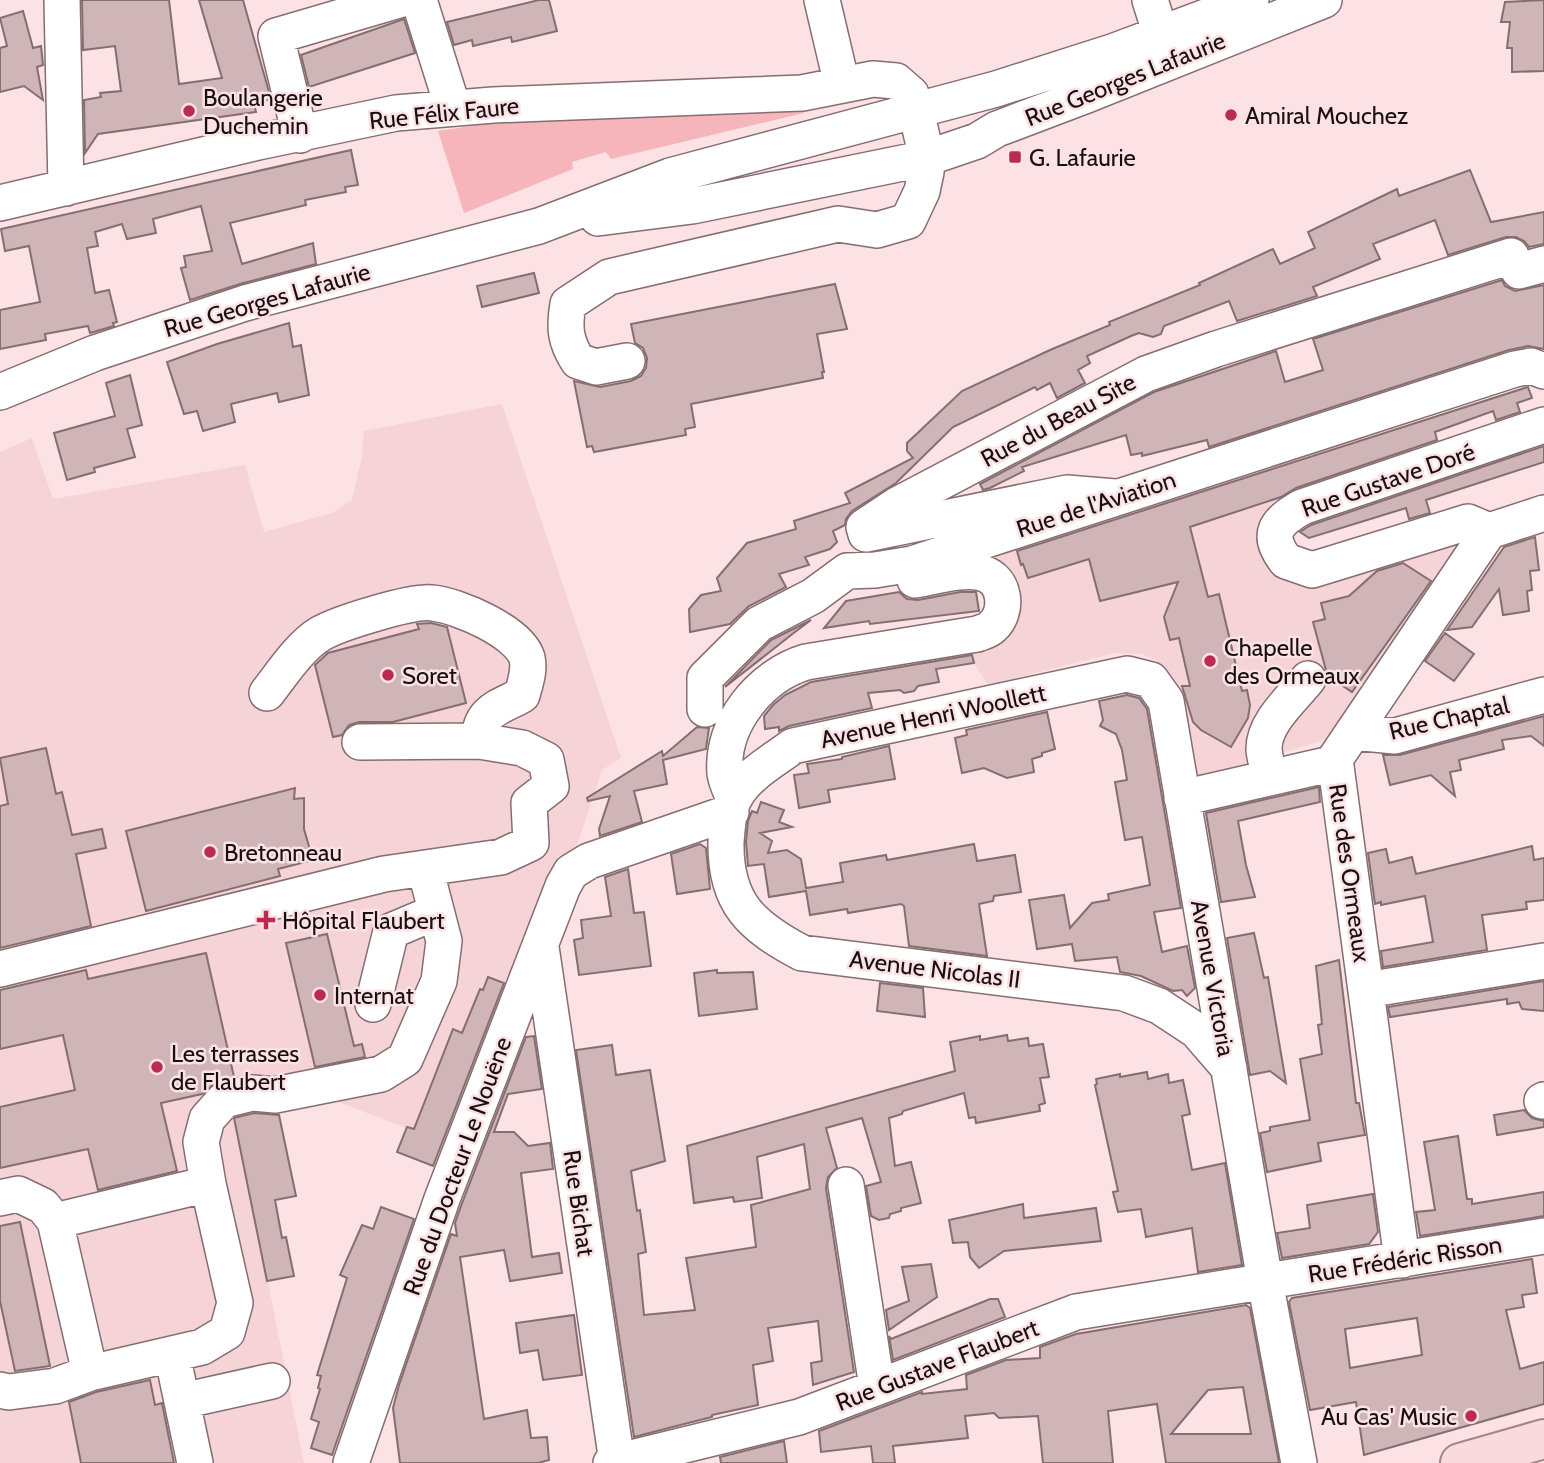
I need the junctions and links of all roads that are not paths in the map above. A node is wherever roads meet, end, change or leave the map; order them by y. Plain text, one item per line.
1 (62, 0) edge
2 (398, 0) edge
3 (419, 0) edge
4 (822, 0) edge
5 (1150, 0) edge
6 (1251, 0) edge
7 (1324, 0) edge
8 (351, 7) edge
9 (1161, 34) junction
10 (842, 85) junction
11 (453, 108) junction
12 (916, 111) junction
13 (300, 135) junction
14 (927, 158) junction
15 (66, 188) junction
16 (0, 203) edge
17 (539, 226) junction
18 (1524, 264) edge
19 (627, 361) dead end
20 (1544, 371) edge
21 (0, 392) edge
22 (1544, 425) edge
23 (1115, 497) junction
24 (1544, 513) edge
25 (1489, 531) junction
26 (813, 596) junction
27 (1308, 679) dead end
28 (1151, 680) joint
29 (267, 693) dead end
30 (1544, 695) edge
31 (705, 709) dead end
32 (1353, 733) junction
33 (479, 741) junction
34 (360, 742) dead end
35 (1335, 763) junction
36 (1270, 778) junction
37 (1182, 798) junction
38 (732, 806) junction
39 (425, 868) junction
40 (436, 912) junction
41 (541, 944) junction
42 (1544, 961) edge
43 (0, 969) edge
44 (1366, 990) junction
45 (373, 1004) dead end
46 (1229, 1068) junction
47 (208, 1184) junction
48 (846, 1185) dead end
49 (0, 1198) edge
50 (55, 1221) junction
51 (1544, 1236) edge
52 (1402, 1260) junction
53 (1265, 1281) junction
54 (173, 1354) junction
55 (90, 1373) junction
56 (272, 1381) dead end
57 (877, 1387) junction
58 (0, 1390) edge
59 (182, 1401) junction
60 (1544, 1439) edge
61 (614, 1462) edge
62 (195, 1463) edge
63 (351, 1463) edge
64 (1299, 1463) edge
65 (1460, 1463) edge

1 - 15 street
2 - 8 street
3 - 11 street
4 - 10 street
5 - 9 street
6 - 9 street, Rue Georges Lafaurie
7 - 14 street, Rue Georges Lafaurie
8 - 13 street
9 - 12 street, Rue Georges Lafaurie
10 - 11 street, Rue Félix Faure
10 - 12 street, Rue Félix Faure
11 - 13 street, Rue Félix Faure
12 - 14 street
12 - 17 street, Rue Georges Lafaurie
13 - 15 street, Rue Félix Faure
14 - 17 street, Rue Georges Lafaurie
14 - 19 street
15 - 16 street, Rue Félix Faure
17 - 21 street, Rue Georges Lafaurie
18 - 23 street, Rue du Beau Site
20 - 23 street, Rue de l'Aviation
22 - 25 street, Rue Gustave Doré
23 - 26 street, Rue de l'Aviation
24 - 25 street
25 - 32 street, Rue des Ormeaux
26 - 31 street, Rue de l'Aviation
26 - 38 street
27 - 36 street
28 - 37 street, Avenue Victoria
28 - 38 street, Avenue Henri Woollett
29 - 33 street
30 - 32 street, Rue Chaptal
32 - 35 street, Rue des Ormeaux
33 - 34 street
33 - 39 street
35 - 36 street
35 - 44 street, Rue des Ormeaux
36 - 37 street
37 - 46 street, Avenue Victoria
38 - 41 street, Rue du Docteur Le Nouëne
38 - 46 street, Avenue Nicolas II
39 - 40 street
39 - 43 street
40 - 45 street
40 - 47 street
41 - 61 street, Rue Bichat
41 - 63 street, Rue du Docteur Le Nouëne
42 - 44 street
44 - 52 street, Rue des Ormeaux
46 - 53 street, Avenue Victoria
47 - 50 street
47 - 54 street
48 - 57 street
49 - 50 street
50 - 55 street
51 - 52 street, Rue Frédéric Risson
52 - 53 street, Rue Frédéric Risson
53 - 57 street, Rue Gustave Flaubert
53 - 64 street, Avenue Victoria
54 - 55 street
54 - 59 street
55 - 58 street
56 - 59 street
57 - 61 street, Rue Gustave Flaubert
59 - 62 street
60 - 65 main road

